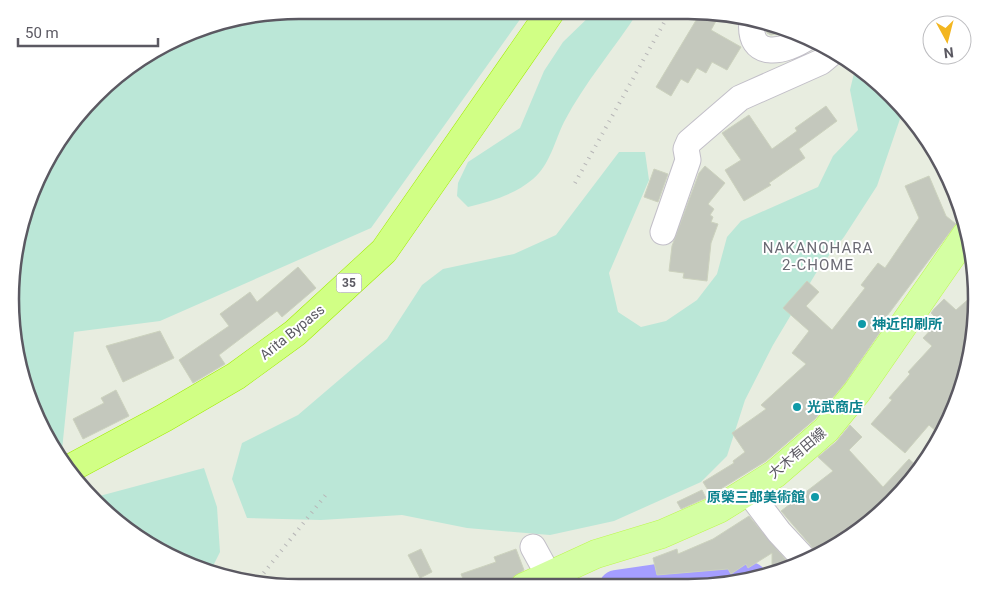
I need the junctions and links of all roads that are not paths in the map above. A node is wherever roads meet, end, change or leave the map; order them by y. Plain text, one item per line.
1 (546, 19) edge
2 (751, 26) edge
3 (799, 42) edge
4 (828, 56) edge
5 (663, 232) dead end
6 (962, 240) edge
7 (74, 466) edge
8 (748, 490) junction
9 (533, 547) dead end
10 (801, 555) edge
11 (551, 579) edge
12 (554, 579) edge

1 - 7 highway, Arita Bypass / 35
2 - 3 street
4 - 5 street
6 - 8 main road, 大木有田線
8 - 10 street
8 - 12 main road, 大木有田線
9 - 11 street

